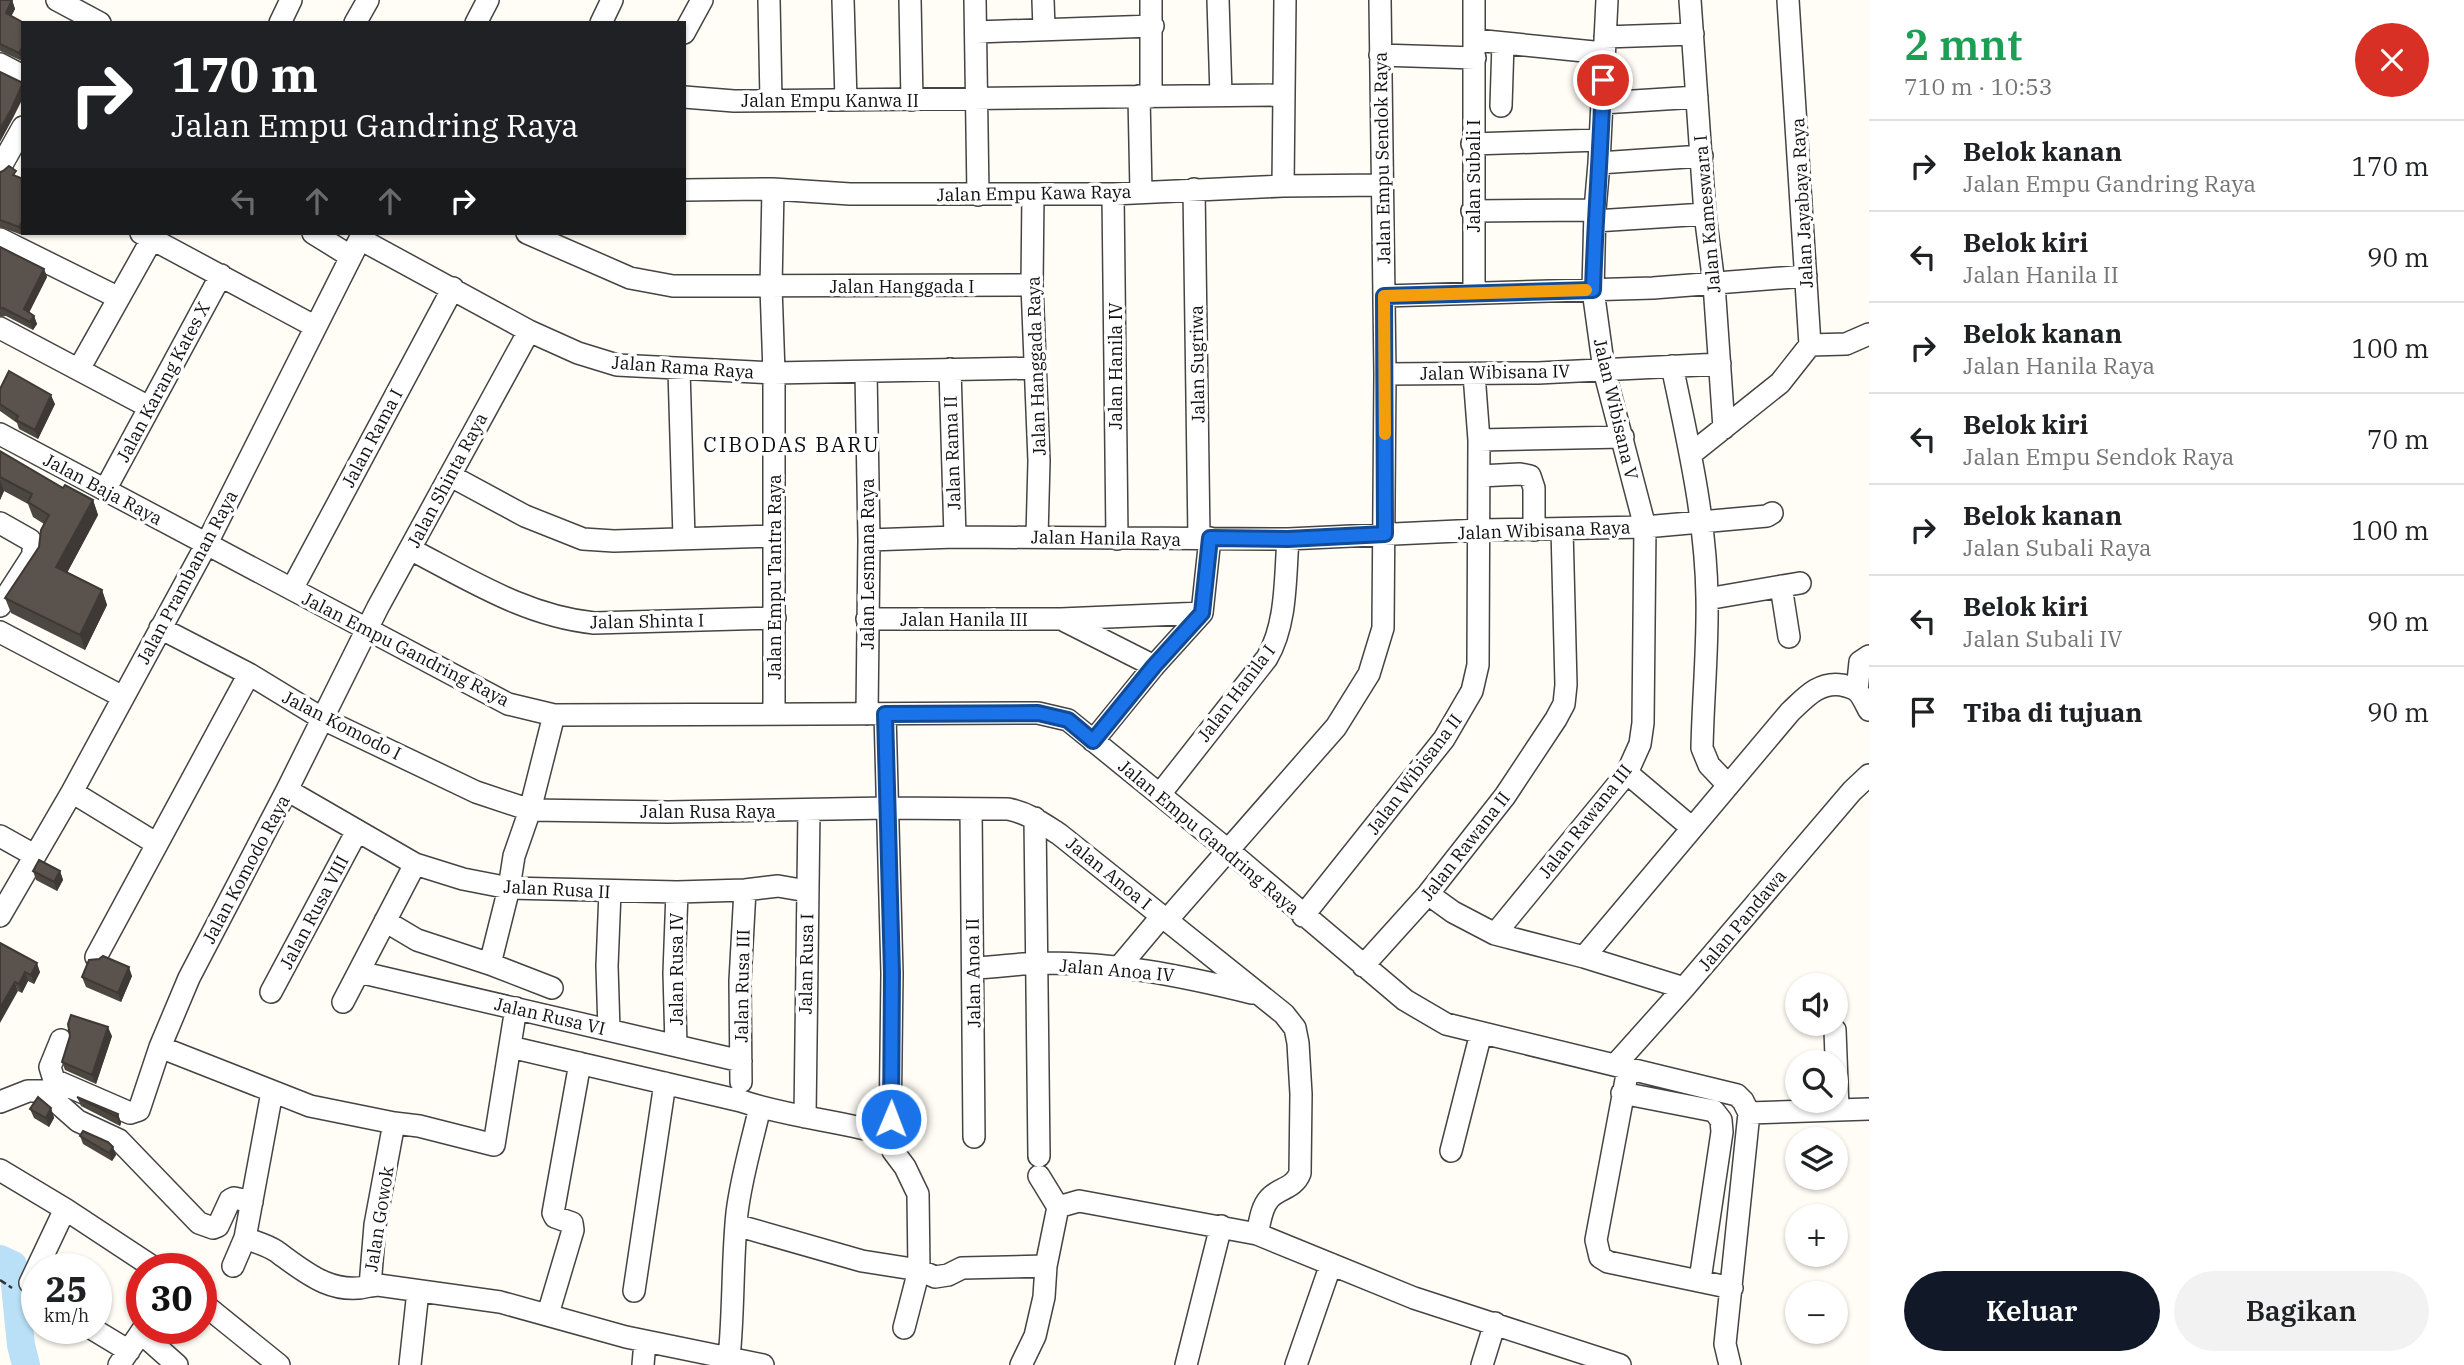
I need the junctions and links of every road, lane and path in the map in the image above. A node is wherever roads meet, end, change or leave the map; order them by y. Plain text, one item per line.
1 (57, 0) edge
2 (291, 0) edge
3 (368, 0) edge
4 (488, 0) edge
5 (612, 0) edge
6 (702, 0) edge
7 (769, 0) edge
8 (843, 0) edge
9 (910, 0) edge
10 (975, 0) edge
11 (1043, 0) edge
12 (1152, 0) edge
13 (1218, 0) edge
14 (1285, 0) edge
15 (1380, 0) edge
16 (1474, 0) edge
17 (1607, 0) edge
18 (1690, 0) edge
19 (1788, 0) edge
20 (96, 21) edge
21 (281, 21) edge
22 (356, 21) edge
23 (477, 21) edge
24 (602, 21) edge
25 (1153, 26) junction
26 (686, 29) edge
27 (1044, 29) junction
28 (975, 32) junction
29 (1693, 34) junction
30 (1503, 43) junction
31 (1605, 45) junction
32 (1475, 49) junction
33 (1380, 55) junction
34 (0, 64) edge
35 (21, 75) edge
36 (1221, 95) junction
37 (1283, 95) junction
38 (1145, 96) junction
39 (686, 97) edge
40 (1697, 97) junction
41 (976, 99) junction
42 (771, 100) junction
43 (846, 100) junction
44 (912, 100) junction
45 (1602, 103) junction
46 (1501, 106) dead end
47 (21, 133) edge
48 (1600, 140) junction
49 (1472, 144) junction
50 (1702, 156) junction
51 (1599, 163) junction
52 (9, 167) edge
53 (1383, 185) junction
54 (1283, 186) junction
55 (773, 189) junction
56 (1194, 189) junction
57 (686, 190) edge
58 (1141, 192) junction
59 (1033, 194) junction
60 (1113, 194) junction
61 (978, 195) junction
62 (1472, 211) junction
63 (1705, 214) junction
64 (1595, 216) junction
65 (323, 235) edge
66 (532, 235) edge
67 (146, 236) edge
68 (0, 239) edge
69 (358, 242) edge
70 (221, 275) junction
71 (1806, 276) junction
72 (1714, 284) junction
73 (1032, 285) junction
74 (771, 287) junction
75 (453, 288) junction
76 (1593, 290) junction
77 (1474, 293) junction
78 (1384, 296) junction
79 (119, 298) junction
80 (314, 326) junction
81 (0, 328) edge
82 (529, 331) junction
83 (1869, 334) edge
84 (1811, 345) junction
85 (1720, 365) junction
86 (1672, 366) junction
87 (1035, 368) junction
88 (79, 369) junction
89 (950, 369) junction
90 (679, 370) junction
91 (1604, 370) junction
92 (866, 372) junction
93 (774, 373) junction
94 (1385, 374) junction
95 (1474, 374) junction
96 (149, 407) junction
97 (1724, 428) junction
98 (0, 434) edge
99 (1623, 437) junction
100 (1479, 440) junction
101 (1690, 454) junction
102 (451, 476) junction
103 (1479, 476) junction
104 (105, 490) junction
105 (1772, 513) dead end
106 (1702, 522) junction
107 (0, 523) edge
108 (1646, 527) junction
109 (1562, 529) junction
110 (1479, 530) junction
111 (1534, 530) junction
112 (1385, 534) junction
113 (774, 536) junction
114 (955, 537) junction
115 (1037, 537) junction
116 (684, 538) junction
117 (1205, 538) junction
118 (1116, 539) junction
119 (1288, 539) junction
120 (869, 540) junction
121 (206, 545) junction
122 (410, 549) junction
123 (292, 589) junction
124 (1707, 599) junction
125 (0, 606) edge
126 (1202, 613) junction
127 (775, 618) junction
128 (867, 619) junction
129 (1061, 619) junction
130 (160, 628) junction
131 (366, 630) junction
132 (0, 632) edge
133 (1789, 637) dead end
134 (1869, 656) edge
135 (1154, 666) junction
136 (249, 674) junction
137 (1857, 691) junction
138 (123, 697) junction
139 (1869, 710) edge
140 (774, 714) junction
141 (876, 714) junction
142 (554, 715) junction
143 (323, 719) junction
144 (1093, 741) junction
145 (1627, 773) junction
146 (1869, 775) edge
147 (1728, 785) junction
148 (287, 790) junction
149 (72, 792) junction
150 (1160, 794) junction
151 (887, 808) junction
152 (971, 809) junction
153 (530, 810) junction
154 (809, 810) junction
155 (1034, 818) junction
156 (1692, 828) junction
157 (357, 831) junction
158 (0, 836) edge
159 (157, 844) junction
160 (1229, 851) junction
161 (34, 855) junction
162 (415, 864) junction
163 (509, 888) junction
164 (745, 890) junction
165 (807, 891) junction
166 (610, 892) junction
167 (677, 892) junction
168 (1428, 894) junction
169 (0, 916) edge
170 (1303, 916) junction
171 (1164, 918) junction
172 (385, 921) junction
173 (1495, 934) junction
174 (96, 957) edge
175 (1584, 957) junction
176 (1036, 963) junction
177 (490, 964) junction
178 (1120, 966) junction
179 (1363, 966) junction
180 (973, 968) junction
181 (359, 972) junction
182 (552, 988) dead end
183 (1684, 988) junction
184 (271, 992) dead end
185 (1259, 995) junction
186 (343, 1002) dead end
187 (516, 1008) junction
188 (609, 1030) junction
189 (1482, 1033) junction
190 (61, 1040) dead end
191 (676, 1045) junction
192 (160, 1047) junction
193 (510, 1047) junction
194 (580, 1063) junction
195 (1621, 1067) junction
196 (741, 1071) joint
197 (665, 1083) junction
198 (272, 1092) junction
199 (1622, 1093) junction
200 (0, 1102) edge
201 (760, 1107) junction
202 (1848, 1109) edge
203 (1869, 1109) edge
204 (1785, 1111) edge
205 (1749, 1113) junction
206 (805, 1117) junction
207 (394, 1123) junction
208 (890, 1135) junction
209 (974, 1137) dead end
210 (1451, 1151) dead end
211 (0, 1170) edge
212 (252, 1202) junction
213 (1058, 1207) junction
214 (65, 1209) junction
215 (736, 1225) junction
216 (1221, 1226) junction
217 (1257, 1234) junction
218 (245, 1238) junction
219 (44, 1253) edge
220 (132, 1253) edge
221 (1331, 1264) junction
222 (233, 1266) dead end
223 (1046, 1266) junction
224 (919, 1270) junction
225 (1700, 1280) junction
226 (370, 1286) junction
227 (1731, 1288) junction
228 (634, 1291) dead end
229 (418, 1292) junction
230 (548, 1314) junction
231 (217, 1315) edge
232 (1495, 1323) junction
233 (904, 1328) dead end
234 (645, 1341) junction
235 (109, 1344) edge
236 (156, 1344) edge
237 (124, 1358) edge
238 (729, 1358) junction
239 (177, 1365) edge
240 (279, 1365) edge
241 (410, 1365) edge
242 (643, 1365) edge
243 (763, 1365) edge
244 (1021, 1365) edge
245 (1186, 1365) edge
246 (1296, 1365) edge
247 (1482, 1365) edge
248 (1620, 1365) edge
249 (1730, 1365) edge

1 - 20 street
2 - 21 street
3 - 22 street
4 - 23 street
5 - 24 street
6 - 26 street
7 - 42 street
8 - 43 street
9 - 44 street
10 - 28 street
11 - 27 street
12 - 25 street
13 - 36 street
14 - 37 street
15 - 33 street, Jalan Empu Sendok Raya
16 - 32 street, Jalan Subali I
17 - 31 street, Jalan Wibisana V
18 - 29 street, Jalan Kameswara I
19 - 71 street, Jalan Jayabaya Raya
25 - 27 street
25 - 38 street
27 - 28 street
28 - 41 street
29 - 31 street
29 - 40 street, Jalan Kameswara I
30 - 31 street
30 - 32 street
30 - 46 street
31 - 45 street, Jalan Wibisana V
32 - 33 street
32 - 49 street, Jalan Subali I
33 - 53 street, Jalan Empu Sendok Raya
34 - 35 street
36 - 37 street, Jalan Empu Kanwa II
36 - 38 street, Jalan Empu Kanwa II
37 - 54 street
38 - 41 street, Jalan Empu Kanwa II
38 - 58 street
39 - 42 street, Jalan Empu Kanwa II
40 - 45 street
40 - 50 street, Jalan Kameswara I
41 - 44 street, Jalan Empu Kanwa II
41 - 61 street
42 - 43 street, Jalan Empu Kanwa II
43 - 44 street, Jalan Empu Kanwa II
45 - 48 street, Jalan Wibisana V
47 - 52 street
48 - 49 street
48 - 51 street, Jalan Wibisana V
49 - 62 street, Jalan Subali I
50 - 51 street
50 - 63 street, Jalan Kameswara I
51 - 64 street, Jalan Wibisana V
53 - 54 street, Jalan Empu Kawa Raya
53 - 78 street, Jalan Empu Sendok Raya
54 - 56 street, Jalan Empu Kawa Raya
55 - 57 street, Jalan Empu Kawa Raya
55 - 61 street, Jalan Empu Kawa Raya
55 - 74 street, Jalan Empu Tantra Raya
56 - 58 street, Jalan Empu Kawa Raya
56 - 117 street, Jalan Sugriwa
58 - 60 street, Jalan Empu Kawa Raya
59 - 60 street, Jalan Empu Kawa Raya
59 - 61 street, Jalan Empu Kawa Raya
59 - 73 street, Jalan Hanggada Raya
60 - 118 street, Jalan Hanila IV
62 - 64 street
62 - 77 street, Jalan Subali I
63 - 64 street
63 - 72 street, Jalan Kameswara I
64 - 76 street, Jalan Wibisana V
65 - 69 street, Jalan Rama Raya
66 - 74 street, Jalan Hanggada I
67 - 70 street
67 - 79 street
68 - 79 street
69 - 75 street, Jalan Rama Raya
69 - 80 street, Jalan Prambanan Raya
70 - 80 street
70 - 96 street, Jalan Karang Kates X
71 - 72 street
71 - 84 street, Jalan Jayabaya Raya
72 - 76 street
72 - 85 street, Jalan Kameswara I
73 - 74 street, Jalan Hanggada I
73 - 87 street, Jalan Hanggada Raya
74 - 93 street, Jalan Empu Tantra Raya
75 - 82 street, Jalan Rama Raya
75 - 123 street, Jalan Rama I
76 - 77 street
76 - 91 street, Jalan Wibisana V
77 - 78 street
78 - 94 street, Jalan Empu Sendok Raya
79 - 88 street
80 - 121 street, Jalan Prambanan Raya
81 - 88 street
82 - 90 street, Jalan Rama Raya
82 - 102 street, Jalan Shinta Raya
83 - 84 street
84 - 97 street
85 - 86 street, Jalan Wibisana IV
85 - 97 street, Jalan Kameswara I
86 - 91 street, Jalan Wibisana IV
86 - 101 street
87 - 89 street, Jalan Rama Raya
87 - 115 street, Jalan Hanggada Raya
88 - 96 street
89 - 92 street, Jalan Rama Raya
89 - 114 street, Jalan Rama II
90 - 93 street, Jalan Rama Raya
90 - 116 street
91 - 95 street, Jalan Wibisana IV
91 - 99 street, Jalan Wibisana V
92 - 93 street, Jalan Rama Raya
92 - 120 street, Jalan Lesmana Raya
93 - 113 street, Jalan Empu Tantra Raya
94 - 95 street, Jalan Wibisana IV
94 - 112 street, Jalan Empu Sendok Raya
95 - 100 street, Jalan Wibisana II
96 - 104 street, Jalan Karang Kates X
97 - 101 street
98 - 104 street, Jalan Baja Raya
99 - 100 street
99 - 108 street, Jalan Wibisana V
100 - 103 street, Jalan Wibisana II
101 - 106 street
102 - 116 street
102 - 122 street, Jalan Shinta Raya
103 - 110 street, Jalan Wibisana II
103 - 111 street
104 - 121 street, Jalan Baja Raya
105 - 106 street, Jalan Wibisana Raya
106 - 108 street, Jalan Wibisana Raya
106 - 124 street
107 - 125 street
108 - 109 street, Jalan Wibisana Raya
108 - 145 street, Jalan Rawana III
109 - 111 street, Jalan Wibisana Raya
109 - 168 street, Jalan Rawana II
110 - 111 street, Jalan Wibisana Raya
110 - 112 street, Jalan Wibisana Raya
110 - 170 street, Jalan Wibisana II
112 - 119 street, Jalan Hanila Raya
112 - 160 street, Jalan Empu Sendok Raya
113 - 116 street
113 - 127 street, Jalan Empu Tantra Raya
114 - 115 street, Jalan Hanila Raya
114 - 120 street, Jalan Hanila Raya
115 - 118 street, Jalan Hanila Raya
117 - 118 street, Jalan Hanila Raya
117 - 119 street, Jalan Hanila Raya
117 - 126 street, Jalan Sugriwa
119 - 150 street, Jalan Hanila I
120 - 128 street, Jalan Lesmana Raya
121 - 123 street, Jalan Empu Gandring Raya
121 - 130 street, Jalan Prambanan Raya
122 - 127 street, Jalan Shinta I
122 - 131 street, Jalan Shinta Raya
123 - 131 street, Jalan Empu Gandring Raya
124 - 133 street
124 - 147 street
126 - 129 street, Jalan Hanila III
126 - 135 street
127 - 140 street, Jalan Empu Tantra Raya
128 - 129 street, Jalan Hanila III
128 - 141 street, Jalan Lesmana Raya
129 - 135 street, Jalan Hanila III
130 - 136 street, Jalan Komodo I
130 - 138 street, Jalan Prambanan Raya
131 - 142 street, Jalan Empu Gandring Raya
131 - 143 street, Jalan Komodo Raya
132 - 138 street
134 - 137 street
135 - 144 street
136 - 143 street, Jalan Komodo I
136 - 159 street
137 - 139 street
137 - 147 street
138 - 149 street, Jalan Prambanan Raya
140 - 141 street, Jalan Empu Gandring Raya
140 - 142 street, Jalan Empu Gandring Raya
141 - 144 street, Jalan Empu Gandring Raya
141 - 151 street, Jalan Lesmana Raya
142 - 153 street
143 - 148 street, Jalan Komodo Raya
143 - 153 street, Jalan Komodo I
144 - 150 street, Jalan Empu Gandring Raya
145 - 156 street
145 - 173 street, Jalan Rawana III
146 - 183 street, Jalan Pandawa
147 - 156 street
148 - 157 street, Jalan Rusa II
148 - 192 street, Jalan Komodo Raya
149 - 159 street
149 - 161 street, Jalan Prambanan Raya
150 - 160 street, Jalan Empu Gandring Raya
151 - 152 street, Jalan Anoa I
151 - 154 street, Jalan Rusa Raya
151 - 208 street, Jalan Lesmana Raya
152 - 155 street, Jalan Anoa I
152 - 180 street, Jalan Anoa II
153 - 154 street, Jalan Rusa Raya
153 - 163 street
154 - 165 street, Jalan Rusa I
155 - 171 street, Jalan Anoa I
155 - 176 street
156 - 175 street
157 - 162 street, Jalan Rusa II
157 - 184 street, Jalan Rusa VIII
158 - 161 street
159 - 174 street
160 - 170 street, Jalan Empu Gandring Raya
160 - 171 street, Jalan Empu Sendok Raya
161 - 169 street, Jalan Prambanan Raya
162 - 163 street, Jalan Rusa II
162 - 172 street
163 - 166 street, Jalan Rusa II
163 - 177 street
164 - 165 street, Jalan Rusa II
164 - 167 street, Jalan Rusa II
164 - 196 street, Jalan Rusa III
165 - 206 street, Jalan Rusa I
166 - 167 street, Jalan Rusa II
166 - 188 street
167 - 191 street, Jalan Rusa IV
168 - 173 street
168 - 179 street, Jalan Rawana II
170 - 179 street, Jalan Empu Gandring Raya
171 - 178 street, Jalan Empu Sendok Raya
171 - 185 street, Jalan Anoa I
172 - 177 street
172 - 181 street
173 - 175 street
175 - 183 street
176 - 178 street, Jalan Anoa IV
176 - 180 street, Jalan Anoa IV
176 - 213 street
177 - 182 street
178 - 185 street, Jalan Anoa IV
179 - 189 street, Jalan Empu Gandring Raya
180 - 209 street, Jalan Anoa II
181 - 186 street
181 - 187 street, Jalan Rusa VI
183 - 195 street, Jalan Pandawa
185 - 217 street, Jalan Anoa I
187 - 188 street, Jalan Rusa VI
187 - 193 street
188 - 191 street, Jalan Rusa VI
189 - 195 street, Jalan Empu Gandring Raya
189 - 210 street
190 - 192 street, Jalan Komodo Raya
191 - 196 street, Jalan Rusa VI
192 - 198 street
193 - 194 street
193 - 207 street
194 - 197 street
194 - 230 street
195 - 199 street
195 - 205 street, Jalan Empu Gandring Raya
197 - 201 street
197 - 228 street
198 - 207 street
198 - 212 street
199 - 225 street
199 - 225 street
200 - 212 street
201 - 206 street
201 - 215 street
202 - 203 street
204 - 205 street
205 - 227 street
206 - 208 street
207 - 226 street, Jalan Gowok
208 - 224 street
211 - 214 street
212 - 218 street
213 - 216 street
213 - 223 street
214 - 219 street
214 - 220 street
215 - 224 street
215 - 238 street
216 - 217 street
216 - 245 street
217 - 221 street
218 - 222 street
218 - 226 street
221 - 232 street
221 - 246 street
223 - 224 street
223 - 244 street
224 - 233 street
225 - 227 street
226 - 229 street, Jalan Gowok
227 - 249 street
229 - 230 street, Jalan Gowok
229 - 241 street
230 - 234 street, Jalan Gowok
231 - 240 street
232 - 247 street
232 - 248 street
234 - 238 street, Jalan Gowok
234 - 242 street
235 - 237 street
236 - 239 street
238 - 243 street, Jalan Gowok

